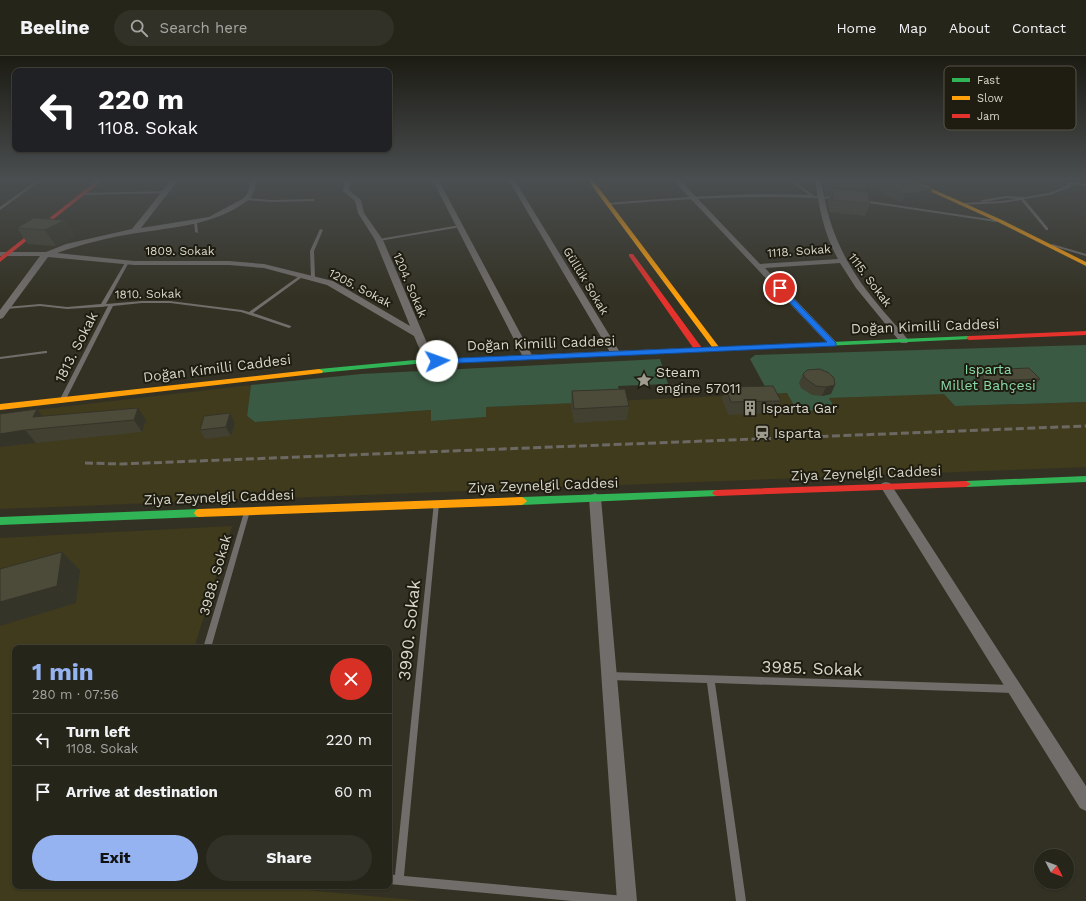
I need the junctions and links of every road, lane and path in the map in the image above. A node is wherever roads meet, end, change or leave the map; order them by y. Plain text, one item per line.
1 (51, 218) edge
2 (145, 218) edge
3 (206, 218) edge
4 (365, 218) edge
5 (456, 218) edge
6 (535, 218) edge
7 (618, 218) edge
8 (713, 218) edge
9 (824, 218) edge
10 (983, 218) edge
11 (994, 218) edge
12 (1039, 218) edge
13 (1000, 221) junction
14 (195, 222) junction
15 (460, 226) junction
16 (1047, 229) dead end
17 (321, 230) dead end
18 (135, 231) junction
19 (197, 232) dead end
20 (379, 240) junction
21 (1038, 240) junction
22 (628, 250) dead end
23 (4, 254) edge
24 (46, 254) junction
25 (1086, 255) edge
26 (0, 260) edge
27 (840, 261) junction
28 (127, 262) junction
29 (1086, 264) edge
30 (759, 266) junction
31 (304, 275) junction
32 (313, 277) junction
33 (111, 305) junction
34 (102, 306) junction
35 (6, 308) junction
36 (250, 313) junction
37 (0, 316) edge
38 (289, 327) dead end
39 (418, 334) junction
40 (1086, 334) edge
41 (904, 341) junction
42 (833, 344) junction
43 (717, 349) junction
44 (699, 350) junction
45 (45, 352) dead end
46 (616, 354) junction
47 (528, 357) junction
48 (0, 358) edge
49 (430, 362) junction
50 (62, 400) junction
51 (0, 407) edge
52 (1086, 479) edge
53 (886, 486) junction
54 (595, 498) junction
55 (436, 502) junction
56 (247, 510) junction
57 (0, 521) edge
58 (208, 645) edge
59 (608, 676) junction
60 (711, 680) junction
61 (1015, 689) junction
62 (1086, 802) edge
63 (392, 879) edge
64 (399, 880) junction
65 (626, 901) edge
66 (740, 901) edge

1 - 23 main road
2 - 18 street
3 - 14 street
4 - 20 street, 1204. Sokak
5 - 15 street
6 - 46 street, Güllük Sokak
7 - 43 main road
8 - 30 street
9 - 27 street, 1115. Sokak
10 - 13 lane
11 - 13 main road
12 - 16 lane
13 - 21 main road
14 - 18 street
14 - 19 lane
15 - 20 lane
15 - 47 street
17 - 32 lane, 1205. Sokak
18 - 24 street
20 - 39 street, 1204. Sokak
21 - 25 lane
21 - 29 main road
22 - 44 main road
23 - 24 street
23 - 26 main road
24 - 28 street, 1809. Sokak
24 - 35 street
27 - 30 street, 1118. Sokak
27 - 41 street, 1115. Sokak
28 - 31 street, 1809. Sokak
28 - 34 lane, 1813. Sokak
30 - 42 street
31 - 32 street, 1809. Sokak
31 - 36 lane
32 - 39 street, 1205. Sokak
33 - 34 lane, 1810. Sokak
33 - 36 lane, 1810. Sokak
33 - 50 lane, 1813. Sokak
34 - 35 lane, 1810. Sokak
35 - 37 street
36 - 38 lane, 1810. Sokak
39 - 49 street, 1204. Sokak
40 - 41 main road, Doğan Kimilli Caddesi
41 - 42 main road, Doğan Kimilli Caddesi
42 - 43 main road, Doğan Kimilli Caddesi
43 - 44 main road, Doğan Kimilli Caddesi
44 - 46 main road, Doğan Kimilli Caddesi
45 - 48 lane
46 - 47 main road, Doğan Kimilli Caddesi
47 - 49 main road, Doğan Kimilli Caddesi
49 - 50 main road, Doğan Kimilli Caddesi
50 - 51 main road, Doğan Kimilli Caddesi
52 - 53 main road, Ziya Zeynelgil Caddesi
53 - 54 main road, Ziya Zeynelgil Caddesi
53 - 61 street
54 - 55 main road, Ziya Zeynelgil Caddesi
54 - 59 street
55 - 56 main road, Ziya Zeynelgil Caddesi
55 - 64 lane, 3990. Sokak
56 - 57 main road, Ziya Zeynelgil Caddesi
56 - 58 lane, 3988. Sokak
59 - 60 lane, 3985. Sokak
59 - 65 street
60 - 61 lane, 3985. Sokak
60 - 66 lane
61 - 62 street
63 - 64 lane
64 - 65 lane

